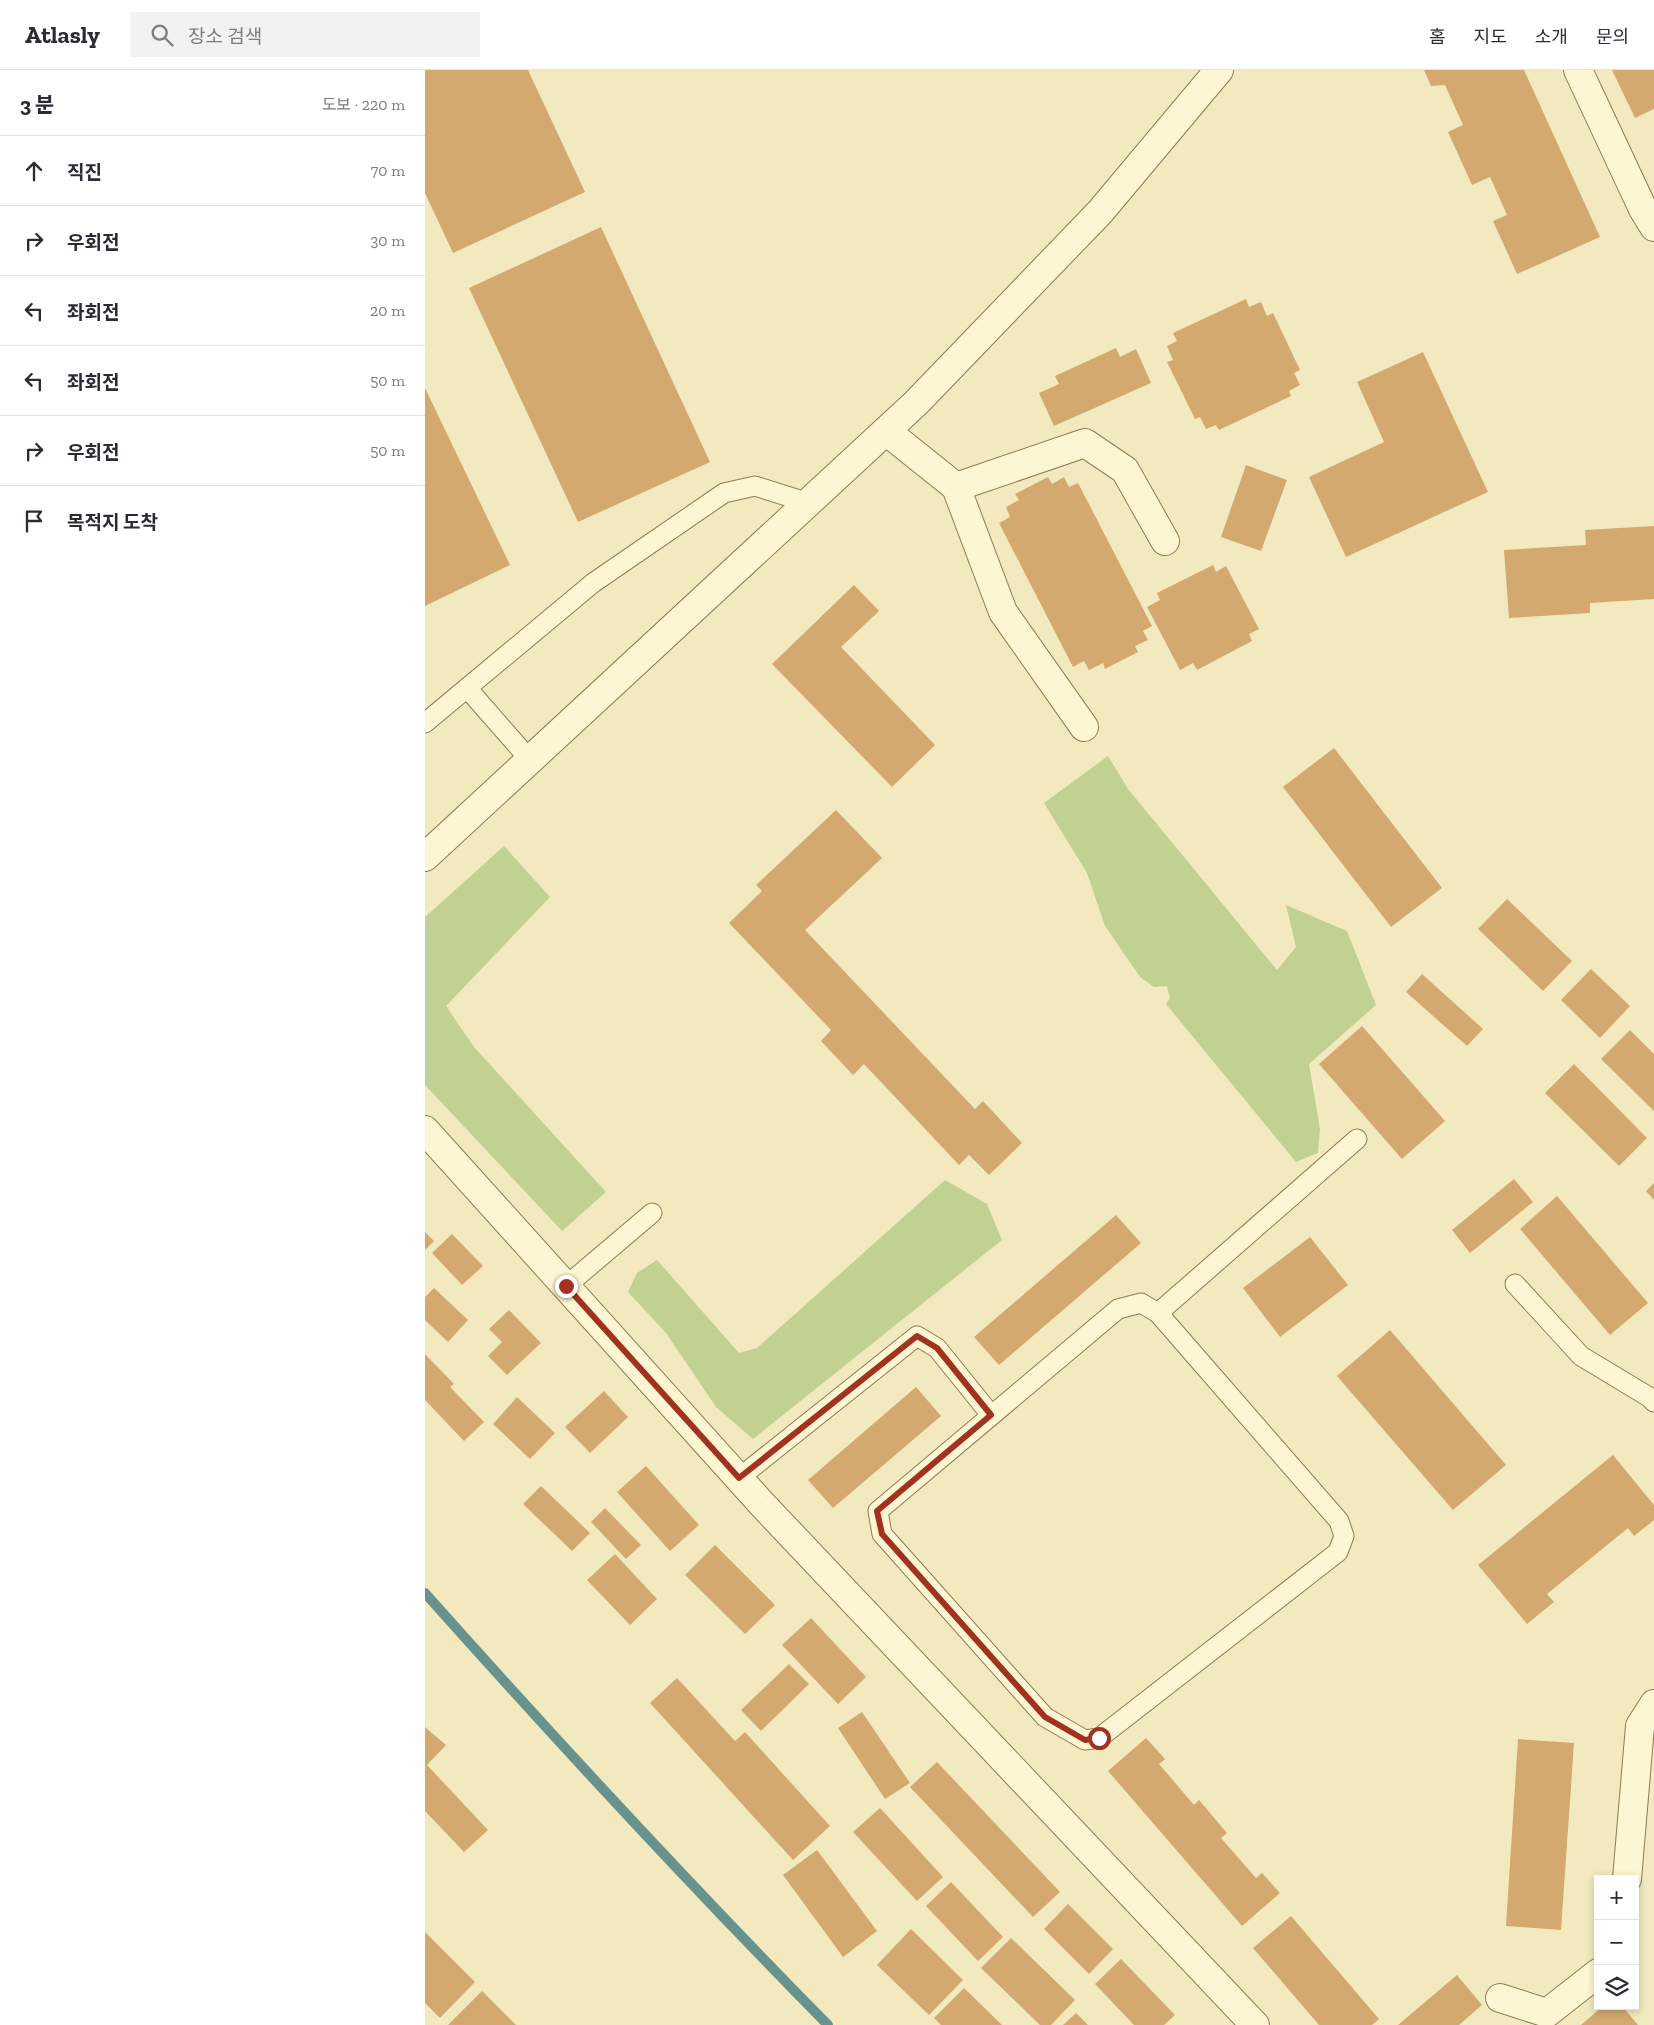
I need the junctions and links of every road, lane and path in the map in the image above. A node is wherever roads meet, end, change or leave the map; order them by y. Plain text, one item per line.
1 (1219, 70) edge
2 (1578, 70) edge
3 (1654, 228) edge
4 (886, 432) junction
5 (956, 487) junction
6 (809, 503) junction
7 (1165, 541) dead end
8 (467, 688) junction
9 (425, 723) edge
10 (1084, 727) dead end
11 (530, 760) junction
12 (425, 856) edge
13 (425, 1130) edge
14 (1357, 1139) dead end
15 (652, 1213) dead end
16 (1515, 1284) dead end
17 (566, 1286) junction
18 (1158, 1313) junction
19 (1654, 1402) edge
20 (991, 1415) junction
21 (739, 1478) junction
22 (1654, 1704) edge
23 (1627, 1875) edge
24 (1594, 1976) edge
25 (1500, 1998) dead end
26 (1255, 2025) edge

1 - 4 street
2 - 3 street
4 - 5 street
4 - 6 street
5 - 7 street
5 - 10 street
6 - 8 lane
6 - 11 street
8 - 9 lane
8 - 11 lane
11 - 12 street
13 - 17 street
14 - 18 lane
15 - 17 lane
16 - 19 lane
17 - 21 street
18 - 20 lane
18 - 20 lane
20 - 21 lane
21 - 26 street
22 - 23 street
24 - 25 street

